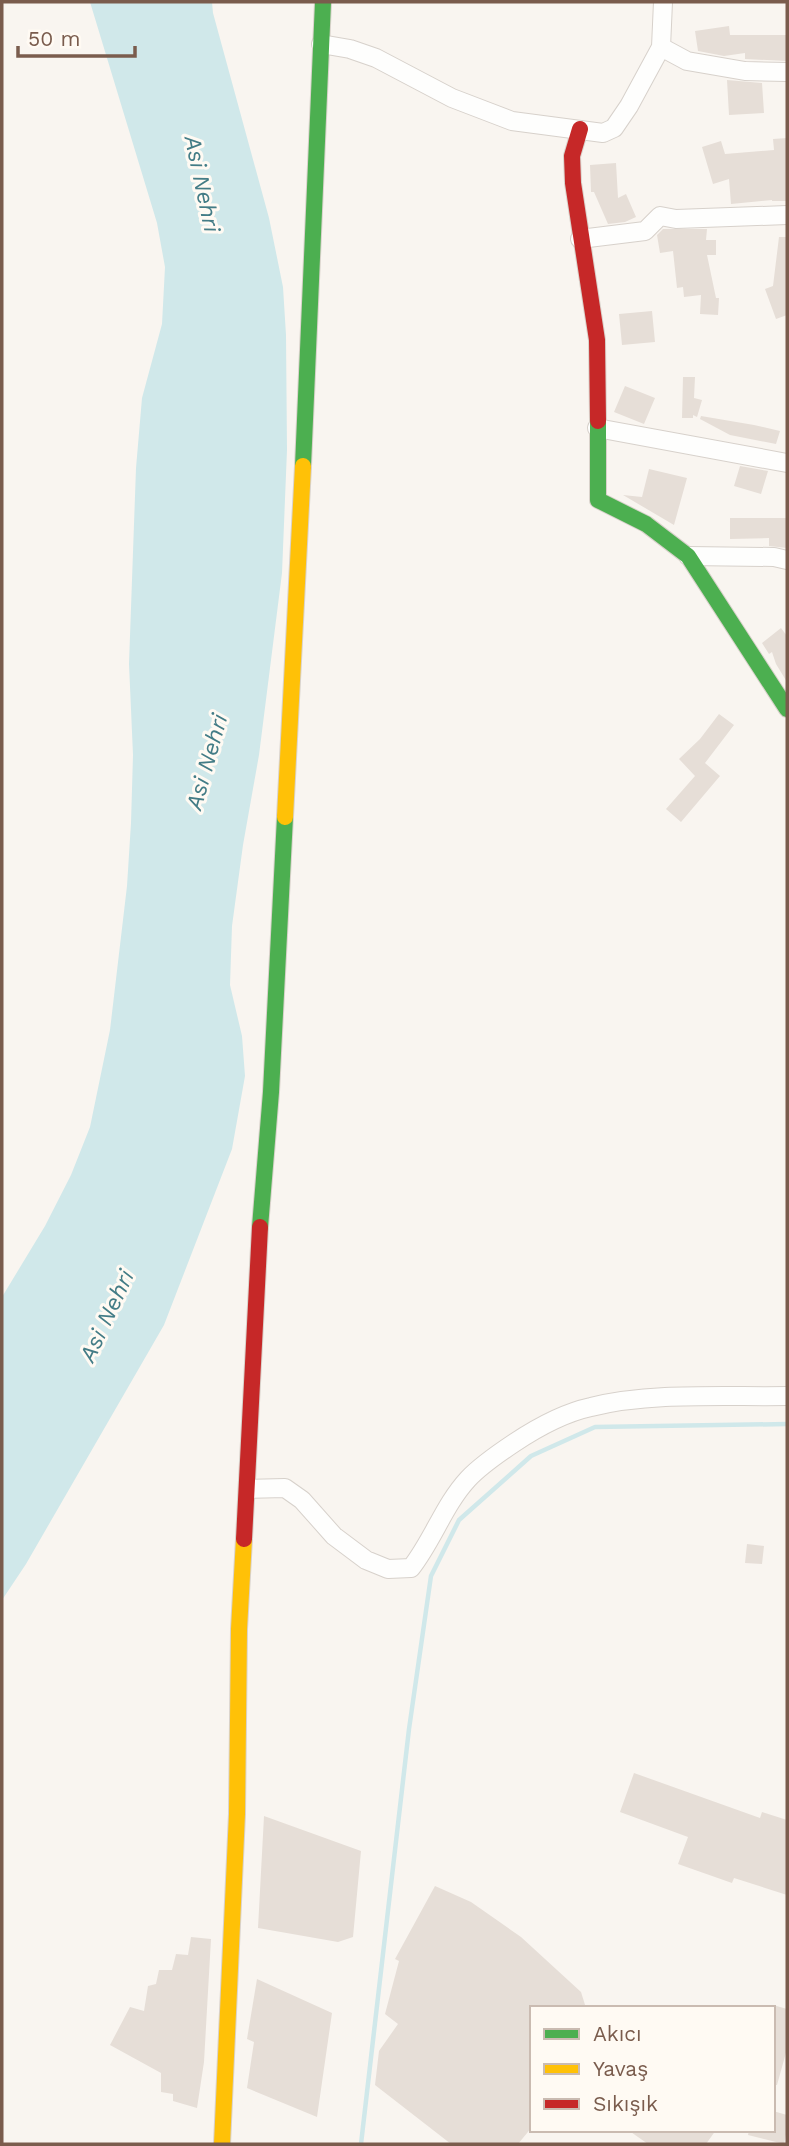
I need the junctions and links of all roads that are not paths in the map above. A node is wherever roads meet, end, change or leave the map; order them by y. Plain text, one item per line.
1 (323, 2) edge
2 (663, 2) edge
3 (321, 44) junction
4 (661, 47) junction
5 (787, 72) edge
6 (580, 129) junction
7 (787, 215) edge
8 (580, 239) junction
9 (597, 428) junction
10 (787, 463) edge
11 (688, 556) junction
12 (787, 560) edge
13 (787, 709) edge
14 (787, 1396) edge
15 (248, 1489) junction
16 (222, 2144) edge

1 - 3 street
2 - 4 street
3 - 6 street
3 - 15 street
4 - 5 street
4 - 6 street
6 - 8 street
7 - 8 street
8 - 9 street
9 - 10 street
9 - 11 street
11 - 12 street
11 - 13 street
14 - 15 street
15 - 16 street

